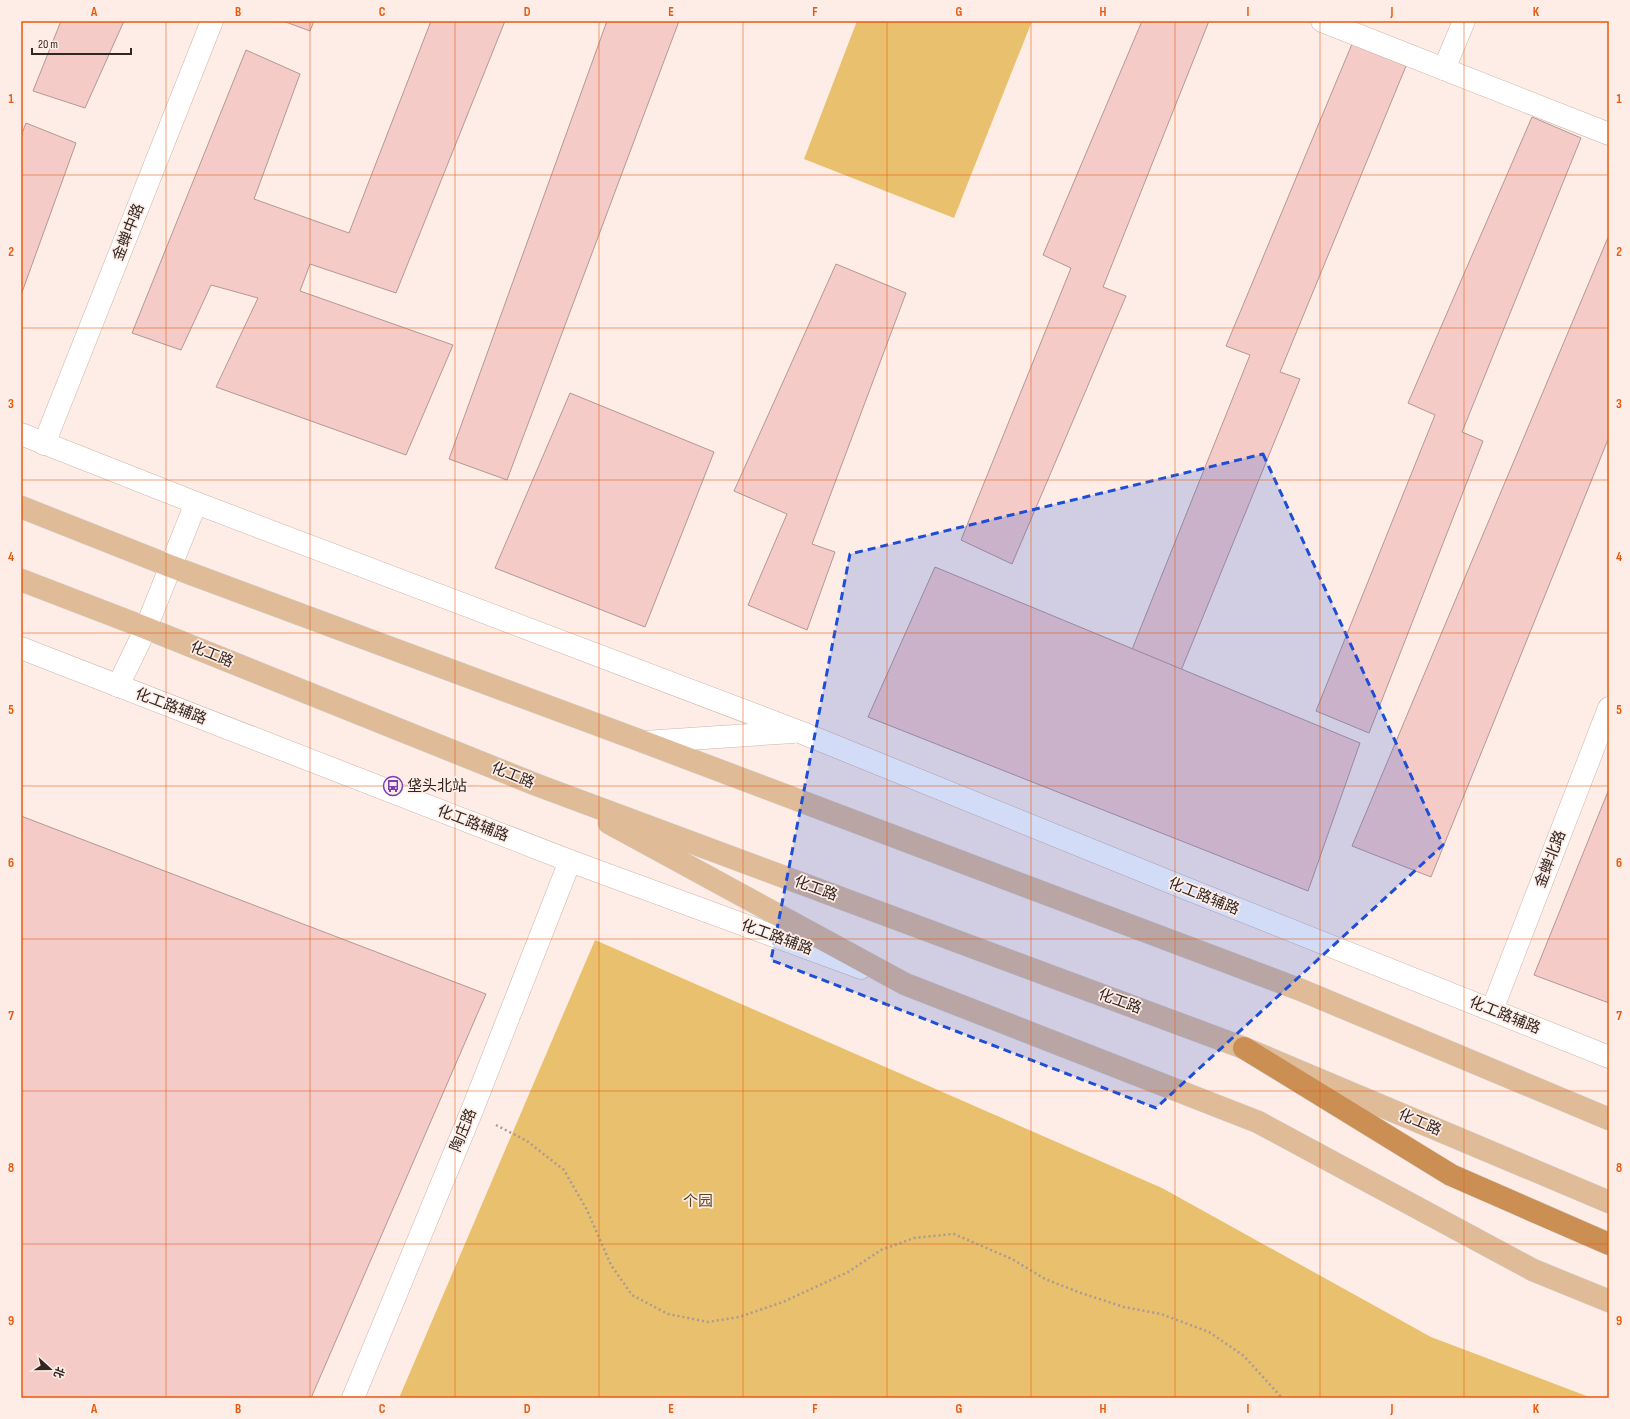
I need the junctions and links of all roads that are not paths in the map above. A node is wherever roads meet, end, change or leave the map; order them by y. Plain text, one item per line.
1 (212, 21) edge
2 (1322, 21) edge
3 (1464, 21) edge
4 (1444, 69) junction
5 (1609, 134) edge
6 (21, 434) edge
7 (44, 444) junction
8 (196, 503) junction
9 (21, 507) edge
10 (170, 566) junction
11 (21, 580) edge
12 (146, 628) junction
13 (21, 648) edge
14 (118, 686) junction
15 (1609, 708) edge
16 (800, 732) junction
17 (644, 742) junction
18 (537, 785) junction
19 (570, 861) junction
20 (905, 984) junction
21 (1492, 1010) junction
22 (1244, 1048) junction
23 (1609, 1056) edge
24 (1609, 1119) edge
25 (1609, 1202) edge
26 (1609, 1244) edge
27 (1609, 1301) edge
28 (353, 1398) edge

1 - 7 street, 金蝉中路
2 - 4 street
3 - 4 street
4 - 5 street
6 - 7 street, 化工路辅路
7 - 8 street, 化工路辅路
8 - 10 street
8 - 16 street, 化工路辅路
9 - 10 main road
10 - 12 street
10 - 17 main road
11 - 12 main road, 化工路
12 - 14 street
12 - 18 main road, 化工路
13 - 14 street, 化工路辅路
14 - 19 street, 化工路辅路
15 - 21 street, 金蝉北路
16 - 17 street, 化工路辅路
16 - 21 street, 化工路辅路
17 - 24 main road
18 - 20 main road, 化工路辅路
18 - 22 main road, 化工路
19 - 20 street, 化工路辅路
19 - 28 street, 陶庄路
20 - 27 main road, 化工路辅路
21 - 23 street, 化工路辅路
22 - 25 main road, 化工路
22 - 26 highway

